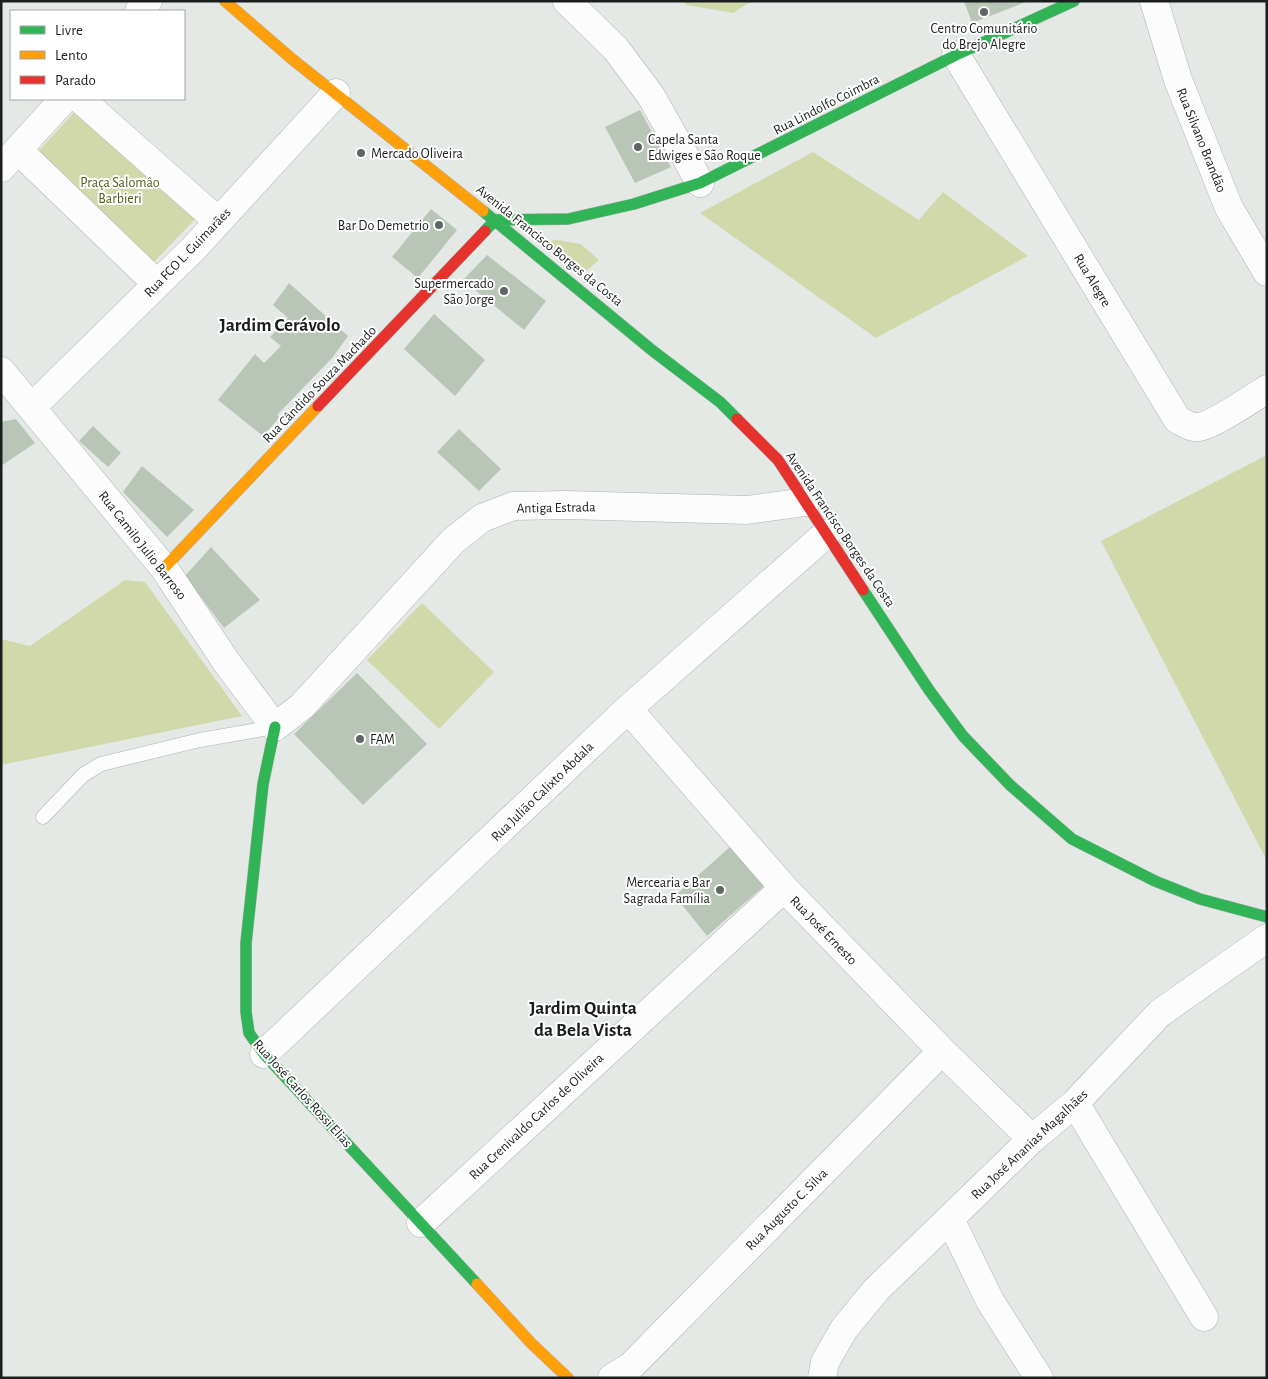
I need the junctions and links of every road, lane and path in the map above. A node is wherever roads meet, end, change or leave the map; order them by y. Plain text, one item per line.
1 (225, 1) edge
2 (567, 1) edge
3 (1074, 1) edge
4 (1154, 1) edge
5 (956, 55) junction
6 (336, 92) junction
7 (63, 100) edge
8 (81, 100) edge
9 (10, 159) edge
10 (700, 183) junction
11 (495, 220) junction
12 (218, 222) junction
13 (1267, 272) edge
14 (157, 284) junction
15 (4, 381) edge
16 (1267, 389) edge
17 (32, 406) junction
18 (806, 502) junction
19 (826, 534) junction
20 (164, 568) junction
21 (628, 709) junction
22 (275, 727) junction
23 (43, 817) dead end
24 (784, 888) junction
25 (1264, 926) edge
26 (942, 1051) junction
27 (264, 1054) junction
28 (1075, 1103) junction
29 (1032, 1139) junction
30 (950, 1219) junction
31 (421, 1223) junction
32 (1204, 1317) dead end
33 (621, 1373) edge
34 (568, 1378) edge
35 (822, 1378) edge
36 (1039, 1378) edge

1 - 6 street, Avenida Francisco Borges da Costa
2 - 10 street
3 - 5 street, Rua Lindolfo Coimbra
4 - 13 street, Rua Silvano Brandão
5 - 10 street, Rua Lindolfo Coimbra
5 - 16 street, Rua Alegre
6 - 11 street, Avenida Francisco Borges da Costa
6 - 12 street, Rua FCO L. Guimarães
7 - 9 street
8 - 12 street
9 - 14 street
10 - 11 street, Rua Lindolfo Coimbra
11 - 18 street, Avenida Francisco Borges da Costa
11 - 20 street, Rua Cândido Souza Machado
12 - 14 street, Rua FCO L. Guimarães
14 - 17 street, Rua FCO L. Guimarães
15 - 17 street, Rua Camilo Julio Barroso
17 - 20 street, Rua Camilo Julio Barroso
18 - 19 street, Avenida Francisco Borges da Costa
18 - 22 street, Antiga Estrada
19 - 21 street, Rua Julião Calixto Abdala
19 - 25 street, Avenida Francisco Borges da Costa
20 - 22 street, Rua Camilo Julio Barroso
21 - 24 street, Rua José Ernesto
21 - 27 street, Rua Julião Calixto Abdala
22 - 23 lane
22 - 27 street, Rua José Carlos Rossi Elias
24 - 26 street, Rua José Ernesto
24 - 31 street, Rua Crenivaldo Carlos de Oliveira
25 - 28 street, Rua José Ananias Magalhães
26 - 29 street, Rua José Ernesto
26 - 33 street, Rua Augusto C. Silva
27 - 31 street, Rua José Carlos Rossi Elias
28 - 29 street, Rua José Ananias Magalhães
28 - 32 street
29 - 30 street, Rua José Ananias Magalhães
30 - 35 street, Rua José Ananias Magalhães
30 - 36 street
31 - 34 street, Rua José Carlos Rossi Elias

